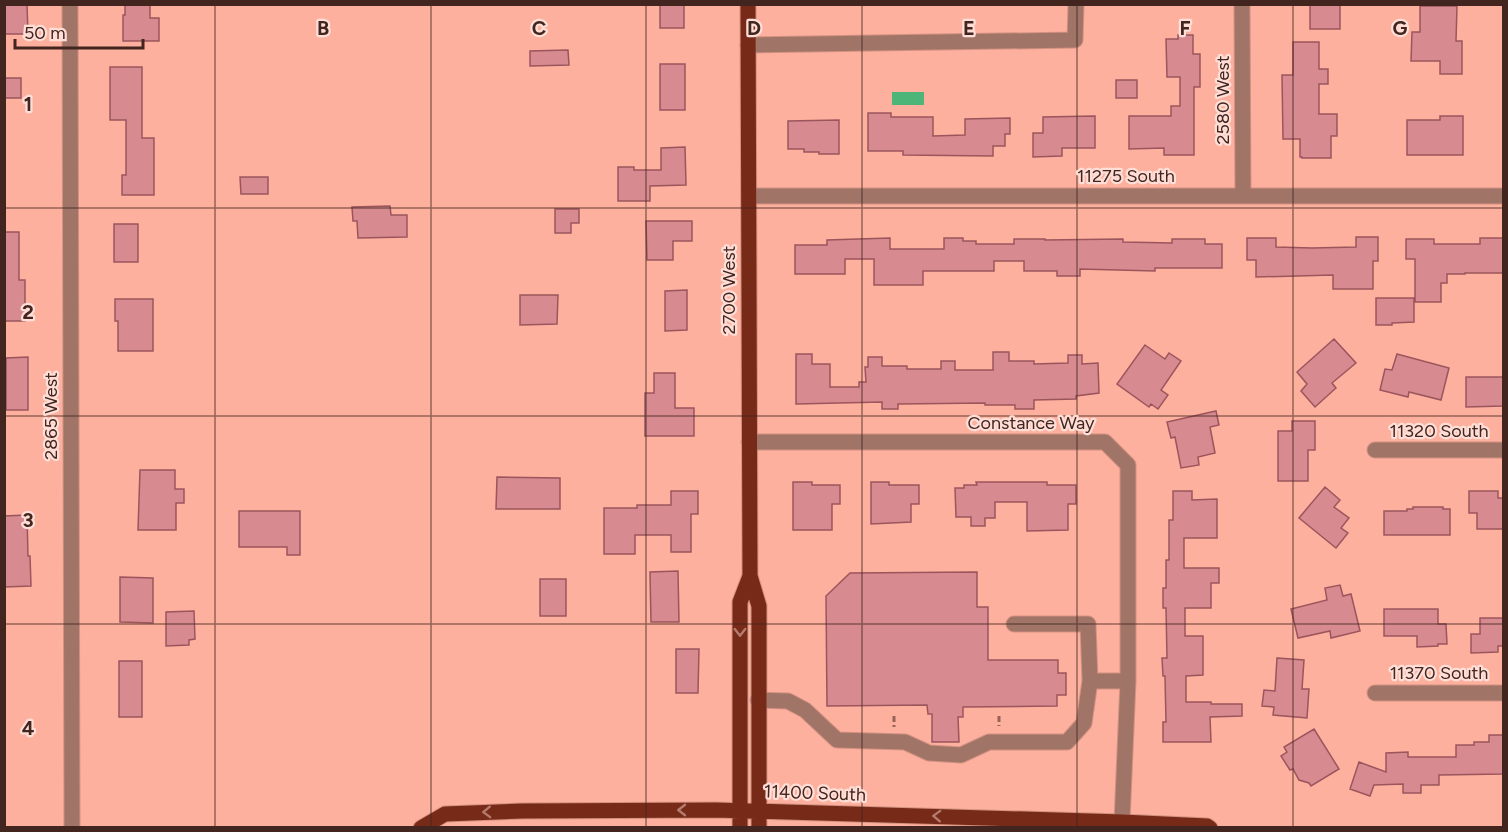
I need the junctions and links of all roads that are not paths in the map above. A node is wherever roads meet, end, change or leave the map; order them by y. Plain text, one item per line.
1 (70, 4) edge
2 (748, 4) edge
3 (1076, 4) edge
4 (1242, 4) edge
5 (748, 45) junction
6 (749, 196) junction
7 (1243, 196) junction
8 (1503, 196) edge
9 (749, 442) junction
10 (1375, 450) dead end
11 (1503, 450) edge
12 (750, 576) junction
13 (1014, 624) dead end
14 (1090, 681) junction
15 (1128, 681) junction
16 (1375, 693) dead end
17 (1503, 693) edge
18 (758, 700) junction
19 (740, 810) junction
20 (759, 811) junction
21 (1122, 822) junction
22 (72, 828) edge
23 (421, 828) edge
24 (740, 828) edge
25 (759, 828) edge
26 (1210, 828) edge

1 - 22 street, 2865 West
2 - 5 main road, 2700 West
3 - 5 street
4 - 7 street, 2580 West
5 - 6 main road, 2700 West
6 - 7 street, 11275 South
6 - 9 main road, 2700 West
7 - 8 street, 11275 South
9 - 12 main road, 2700 West
9 - 15 street, Constance Way
10 - 11 street, 11320 South
12 - 18 main road, 2700 West
12 -> 19 main road, 2700 West
13 - 14 street
14 - 15 street
14 - 18 street
15 - 21 street, Constance Way
16 - 17 street, 11370 South
18 - 20 main road, 2700 West
19 - 20 main road, 11400 South
19 -> 23 main road, 11400 South
19 - 24 main road, 2700 West
21 -> 20 main road, 11400 South
20 - 25 main road, 2700 West
21 - 26 main road, 11400 South

